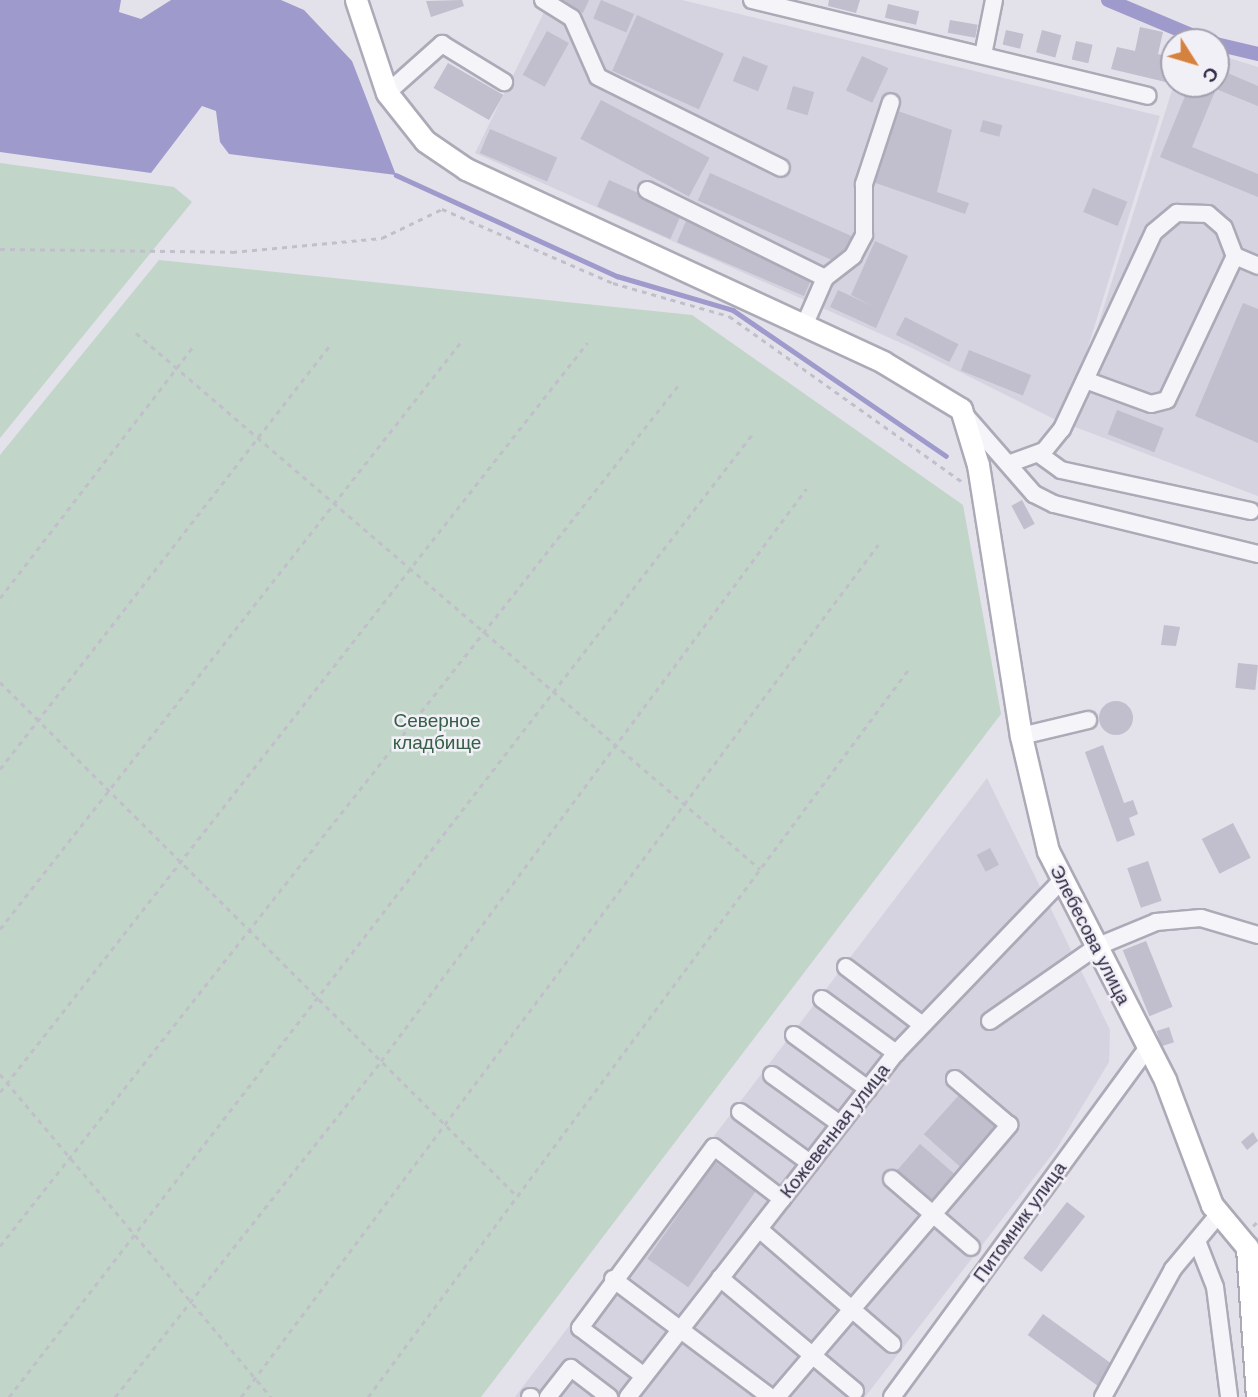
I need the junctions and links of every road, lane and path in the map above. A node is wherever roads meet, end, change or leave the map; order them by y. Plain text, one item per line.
1 (356, 0) edge
2 (543, 0) edge
3 (752, 0) edge
4 (994, 0) edge
5 (983, 55) junction
6 (504, 82) dead end
7 (387, 93) junction
8 (1148, 96) dead end
9 (891, 102) dead end
10 (781, 168) dead end
11 (647, 190) dead end
12 (0, 249) edge
13 (1235, 256) junction
14 (1258, 266) edge
15 (825, 278) junction
16 (804, 326) junction
17 (136, 333) dead end
18 (460, 343) dead end
19 (587, 343) dead end
20 (194, 345) dead end
21 (330, 345) dead end
22 (176, 368) junction
23 (1085, 380) junction
24 (681, 382) dead end
25 (961, 410) junction
26 (754, 432) dead end
27 (258, 438) junction
28 (1038, 454) junction
29 (1009, 464) junction
30 (969, 486) dead end
31 (806, 489) dead end
32 (334, 503) junction
33 (1251, 512) dead end
34 (878, 545) dead end
35 (1258, 554) edge
36 (410, 569) junction
37 (0, 598) edge
38 (484, 632) junction
39 (908, 670) dead end
40 (0, 682) edge
41 (556, 694) junction
42 (38, 720) junction
43 (1088, 720) dead end
44 (1021, 736) junction
45 (616, 745) junction
46 (0, 769) edge
47 (109, 790) junction
48 (685, 804) junction
49 (181, 862) junction
50 (760, 869) junction
51 (1060, 882) junction
52 (0, 929) edge
53 (249, 930) junction
54 (1258, 935) edge
55 (1096, 947) junction
56 (846, 967) dead end
57 (319, 999) junction
58 (822, 999) dead end
59 (990, 1021) dead end
60 (921, 1024) junction
61 (794, 1035) dead end
62 (1148, 1047) junction
63 (896, 1053) junction
64 (381, 1061) junction
65 (0, 1074) edge
66 (772, 1075) dead end
67 (955, 1079) dead end
68 (7, 1083) junction
69 (868, 1089) junction
70 (0, 1092) edge
71 (740, 1112) dead end
72 (445, 1124) junction
73 (840, 1124) junction
74 (70, 1157) junction
75 (810, 1163) junction
76 (892, 1179) dead end
77 (517, 1196) junction
78 (782, 1199) junction
79 (933, 1214) junction
80 (1218, 1215) junction
81 (759, 1229) junction
82 (135, 1235) junction
83 (1196, 1241) junction
84 (0, 1246) edge
85 (971, 1247) dead end
86 (720, 1278) junction
87 (613, 1279) junction
88 (191, 1301) junction
89 (852, 1310) junction
90 (681, 1329) junction
91 (892, 1344) dead end
92 (813, 1356) junction
93 (644, 1376) junction
94 (255, 1378) junction
95 (855, 1391) dead end
96 (9, 1397) edge
97 (114, 1397) edge
98 (241, 1397) edge
99 (271, 1397) edge
100 (368, 1397) edge
101 (548, 1397) edge
102 (609, 1397) edge
103 (628, 1397) edge
104 (770, 1397) edge
105 (778, 1397) edge
106 (892, 1397) edge
107 (1103, 1397) edge
108 (1229, 1397) edge
109 (1257, 1397) edge

1 - 7 main road
2 - 10 street
3 - 5 street
4 - 5 street
5 - 8 street
6 - 7 street
7 - 16 main road
9 - 15 street
11 - 15 street
12 - 30 path
13 - 14 street
13 - 23 street
13 - 23 street
15 - 16 street
16 - 25 main road
17 - 22 path
18 - 32 path
19 - 36 path
20 - 22 path
21 - 27 path
22 - 27 path
22 - 37 path
23 - 28 street
24 - 38 path
25 - 29 street
25 - 44 main road, Элебесова улица
26 - 41 path
27 - 32 path
27 - 42 path
28 - 29 street
28 - 33 street
29 - 35 street
31 - 45 path
32 - 36 path
32 - 47 path
34 - 48 path
36 - 38 path
36 - 49 path
38 - 41 path
38 - 53 path
39 - 50 path
40 - 42 path
41 - 45 path
41 - 57 path
42 - 46 path
42 - 47 path
43 - 44 street
44 - 51 main road, Элебесова улица
45 - 48 path
45 - 64 path
47 - 49 path
47 - 52 path
48 - 50 path
48 - 72 path
49 - 53 path
49 - 68 path
50 - 77 path
51 - 55 main road, Элебесова улица
51 - 60 street, Кожевенная улица
53 - 57 path
53 - 74 path
54 - 55 street
55 - 59 street
55 - 62 main road, Элебесова улица
56 - 60 street
57 - 64 path
57 - 82 path
58 - 63 street
60 - 63 street, Кожевенная улица
61 - 69 street
62 - 80 main road, Элебесова улица
62 - 106 street, Питомник улица
63 - 69 street, Кожевенная улица
64 - 72 path
64 - 88 path
65 - 68 path
66 - 73 street
67 - 79 street
68 - 70 path
68 - 74 path
69 - 73 street, Кожевенная улица
71 - 75 street
72 - 77 path
72 - 94 path
73 - 75 street, Кожевенная улица
74 - 82 path
74 - 84 path
75 - 78 street, Кожевенная улица
76 - 79 street
77 - 100 path
78 - 81 street, Кожевенная улица
78 - 87 street
79 - 85 street
79 - 89 street
80 - 83 street
80 - 109 main road, Элебесова улица
81 - 86 street, Кожевенная улица
81 - 89 street
82 - 88 path
82 - 96 path
83 - 107 street
83 - 108 street
86 - 90 street, Кожевенная улица
86 - 92 street
87 - 90 street
87 - 93 street
88 - 94 path
88 - 97 path
89 - 91 street
89 - 92 street
90 - 93 street, Кожевенная улица
90 - 104 street
92 - 95 street
92 - 105 street
93 - 103 street, Кожевенная улица
94 - 98 path
94 - 99 path
101 - 102 street

